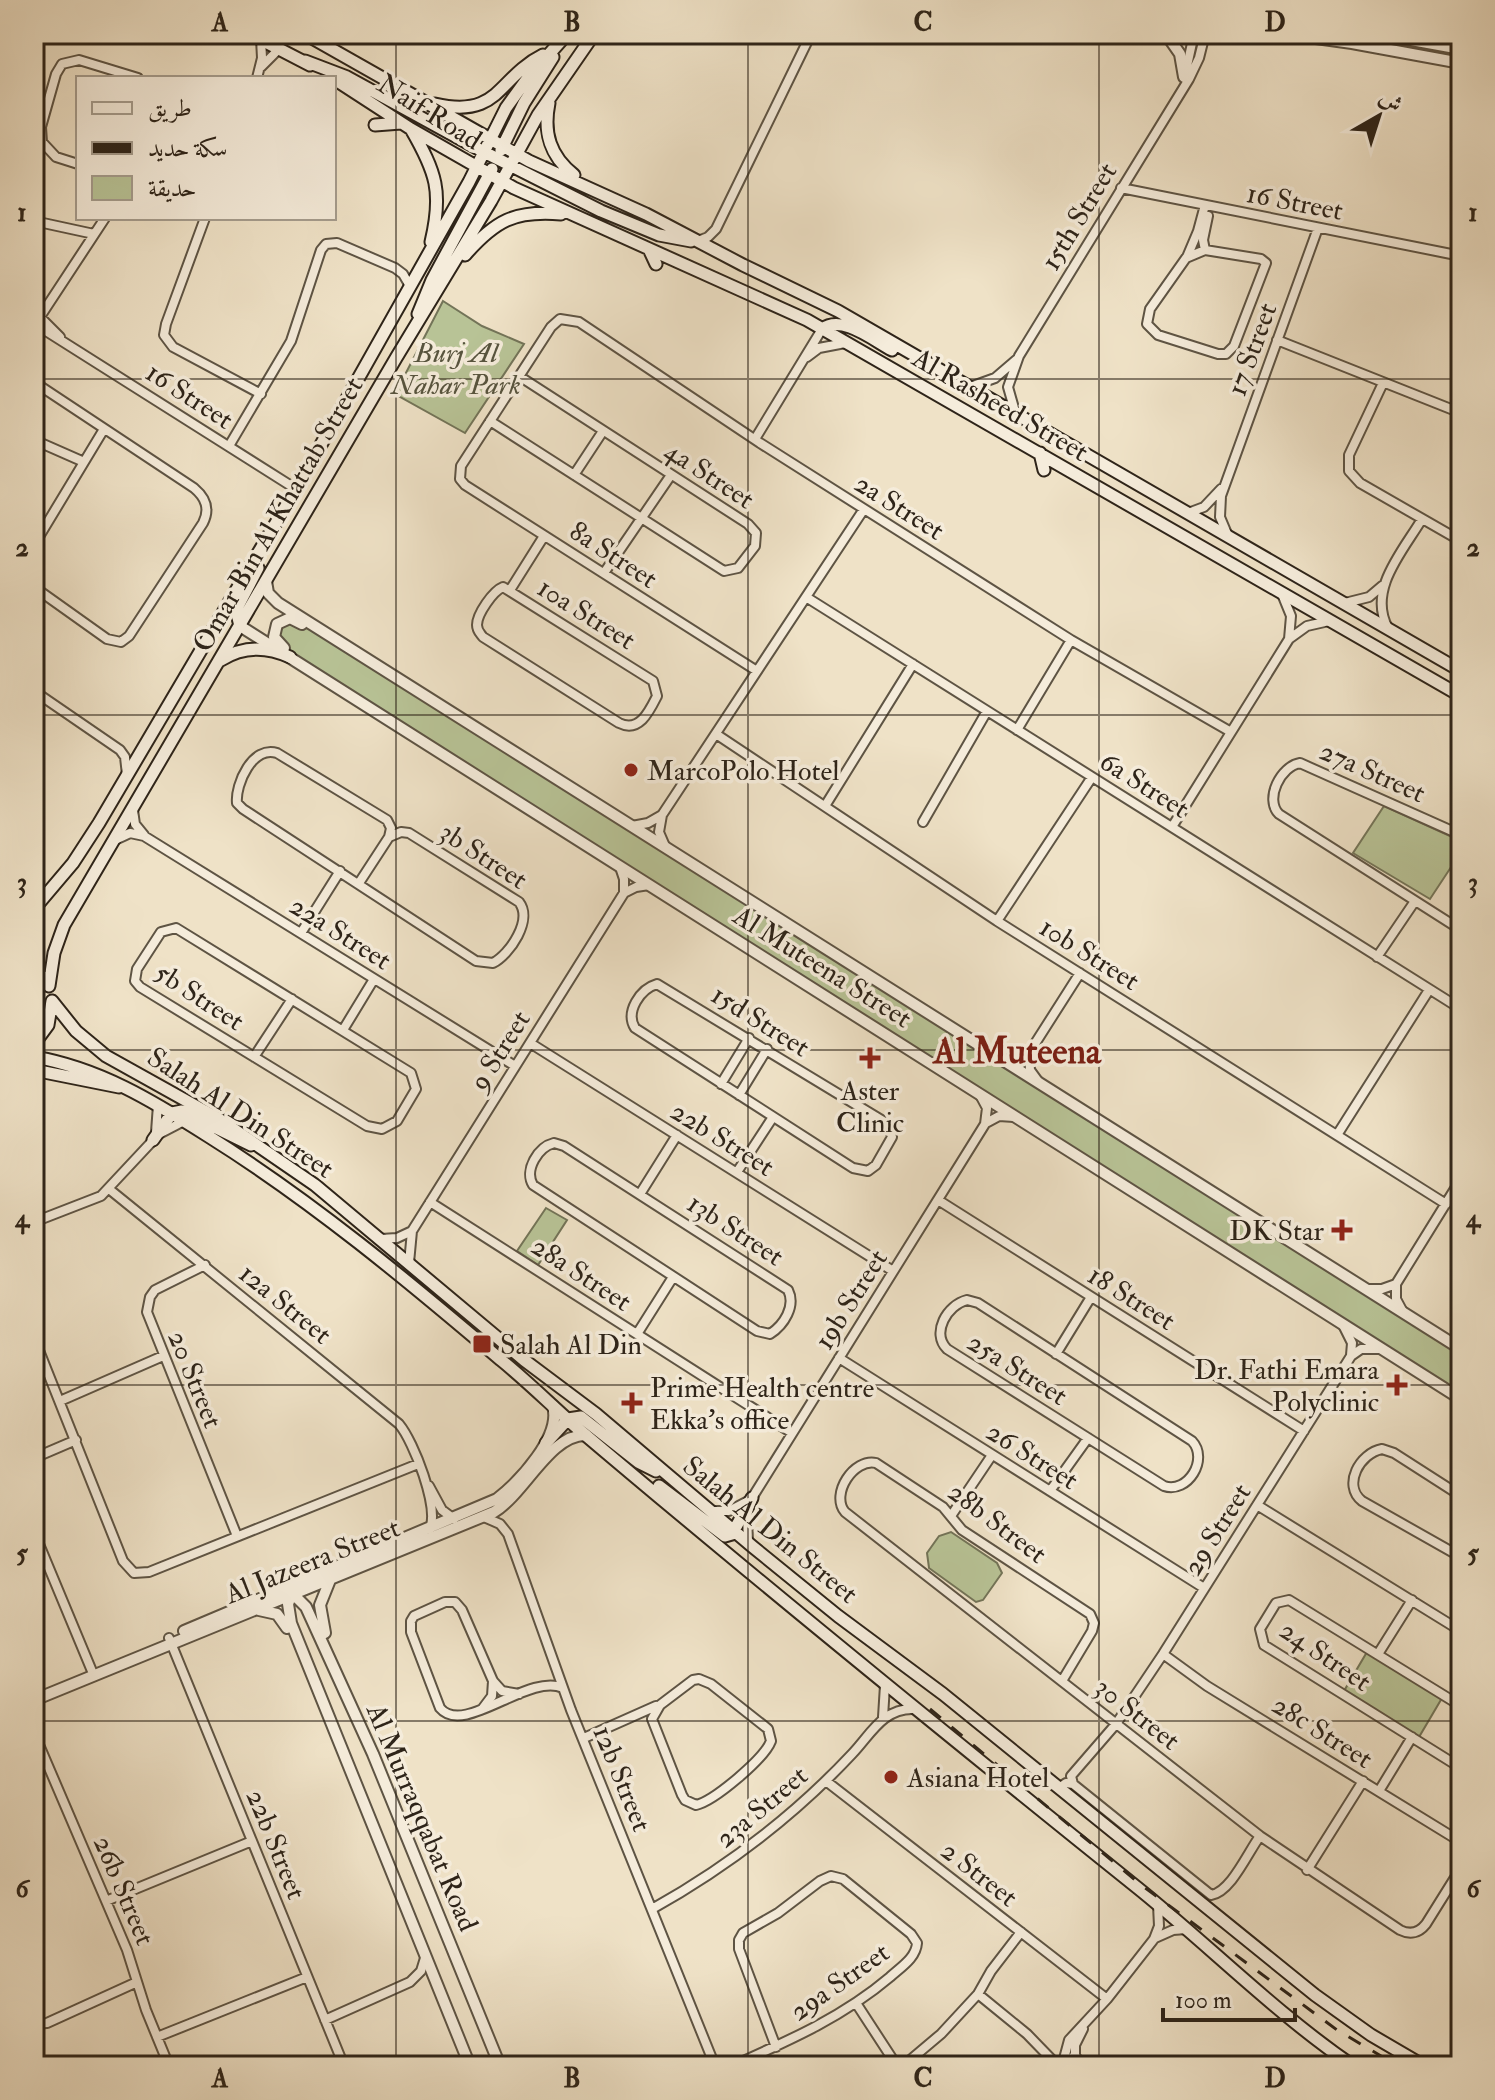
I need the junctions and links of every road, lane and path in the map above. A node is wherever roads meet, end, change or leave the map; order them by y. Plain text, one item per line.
1 (305, 34) edge
2 (567, 34) edge
3 (594, 34) edge
4 (811, 34) edge
5 (1166, 34) edge
6 (1194, 34) edge
7 (1205, 34) edge
8 (1287, 34) edge
9 (1378, 34) edge
10 (256, 36) edge
11 (280, 48) junction
12 (1461, 49) edge
13 (551, 52) junction
14 (305, 61) junction
15 (1461, 63) edge
16 (261, 68) junction
17 (131, 76) edge
18 (258, 76) edge
19 (330, 76) edge
20 (1184, 77) junction
21 (336, 80) edge
22 (551, 94) junction
23 (1176, 99) junction
24 (425, 102) junction
25 (375, 125) dead end
26 (406, 126) junction
27 (490, 139) junction
28 (503, 146) junction
29 (484, 152) junction
30 (517, 154) junction
31 (497, 159) junction
32 (76, 163) edge
33 (510, 166) junction
34 (476, 168) junction
35 (489, 174) junction
36 (502, 181) junction
37 (587, 186) junction
38 (1121, 188) junction
39 (1208, 206) junction
40 (577, 217) junction
41 (104, 220) edge
42 (204, 220) edge
43 (34, 221) edge
44 (1461, 223) edge
45 (1318, 228) junction
46 (716, 229) junction
47 (70, 231) junction
48 (94, 234) junction
49 (698, 241) junction
50 (87, 246) junction
51 (649, 249) junction
52 (1205, 250) junction
53 (723, 255) junction
54 (1458, 256) edge
55 (426, 258) junction
56 (1186, 258) junction
57 (656, 264) dead end
58 (447, 277) junction
59 (410, 286) junction
60 (37, 323) edge
61 (822, 329) junction
62 (413, 330) junction
63 (1277, 340) junction
64 (847, 343) junction
65 (912, 354) junction
66 (1019, 356) junction
67 (803, 360) junction
68 (519, 376) junction
69 (34, 382) edge
70 (1383, 383) junction
71 (968, 388) junction
72 (261, 394) junction
73 (1461, 413) edge
74 (1016, 415) junction
75 (490, 421) junction
76 (104, 429) junction
77 (603, 431) junction
78 (755, 439) junction
79 (34, 440) edge
80 (229, 446) junction
81 (1040, 453) junction
82 (84, 462) junction
83 (1044, 470) dead end
84 (574, 475) junction
85 (671, 475) junction
86 (1224, 485) junction
87 (296, 489) junction
88 (864, 509) junction
89 (1186, 513) junction
90 (642, 518) junction
91 (1422, 519) junction
92 (544, 536) junction
93 (1228, 537) junction
94 (1461, 541) edge
95 (34, 545) edge
96 (261, 549) junction
97 (604, 573) junction
98 (266, 581) junction
99 (1383, 586) junction
100 (34, 587) edge
101 (510, 590) junction
102 (1281, 593) junction
103 (806, 597) junction
104 (1343, 603) junction
105 (1330, 621) junction
106 (240, 626) junction
107 (1388, 628) junction
108 (1289, 639) junction
109 (1071, 640) junction
110 (290, 657) junction
111 (220, 660) junction
112 (913, 664) junction
113 (377, 665) junction
114 (757, 671) junction
115 (1461, 671) edge
116 (324, 678) junction
117 (34, 691) edge
118 (1461, 696) edge
119 (987, 711) junction
120 (1017, 730) junction
121 (1231, 732) junction
122 (716, 734) junction
123 (127, 775) junction
124 (1092, 777) junction
125 (825, 806) junction
126 (133, 810) junction
127 (662, 815) junction
128 (923, 822) dead end
129 (632, 826) junction
130 (1172, 827) junction
131 (1461, 835) edge
132 (144, 836) junction
133 (389, 837) junction
134 (117, 839) junction
135 (666, 848) junction
136 (620, 866) junction
137 (340, 871) junction
138 (359, 883) junction
139 (650, 885) junction
140 (624, 893) junction
141 (1415, 901) junction
142 (34, 909) edge
143 (997, 921) junction
144 (1461, 930) edge
145 (301, 933) junction
146 (1377, 957) junction
147 (34, 966) edge
148 (1080, 973) junction
149 (374, 979) junction
150 (49, 986) junction
151 (1429, 990) junction
152 (292, 999) junction
153 (52, 1001) junction
154 (1461, 1009) edge
155 (343, 1030) junction
156 (749, 1038) junction
157 (530, 1043) junction
158 (34, 1044) edge
159 (767, 1049) junction
160 (1029, 1053) junction
161 (34, 1057) edge
162 (254, 1057) junction
163 (1000, 1058) junction
164 (515, 1066) junction
165 (34, 1070) edge
166 (721, 1084) junction
167 (1040, 1084) junction
168 (129, 1088) junction
169 (979, 1094) junction
170 (739, 1095) junction
171 (158, 1105) junction
172 (172, 1113) junction
173 (773, 1117) junction
174 (1015, 1117) junction
175 (184, 1121) junction
176 (985, 1124) junction
177 (677, 1135) junction
178 (1337, 1135) junction
179 (153, 1140) junction
180 (259, 1145) junction
181 (737, 1172) junction
182 (1461, 1179) edge
183 (109, 1189) junction
184 (640, 1194) junction
185 (938, 1200) junction
186 (430, 1202) junction
187 (1446, 1204) junction
188 (34, 1222) edge
189 (412, 1231) junction
190 (381, 1239) junction
191 (409, 1263) junction
192 (205, 1265) junction
193 (893, 1271) junction
194 (673, 1277) junction
195 (1396, 1284) junction
196 (1366, 1289) junction
197 (1091, 1297) junction
198 (1403, 1312) junction
199 (1342, 1325) junction
200 (637, 1334) junction
201 (34, 1338) edge
202 (1380, 1349) junction
203 (1461, 1349) edge
204 (1056, 1354) junction
205 (163, 1356) junction
206 (1351, 1356) junction
207 (839, 1358) junction
208 (1461, 1399) edge
209 (60, 1401) junction
210 (553, 1406) junction
211 (568, 1419) junction
212 (1304, 1431) junction
213 (792, 1433) junction
214 (586, 1435) junction
215 (1088, 1438) junction
216 (76, 1440) junction
217 (546, 1443) junction
218 (992, 1455) junction
219 (34, 1458) edge
220 (418, 1464) junction
221 (633, 1474) junction
222 (668, 1475) junction
223 (1050, 1491) junction
224 (1461, 1496) edge
225 (752, 1498) junction
226 (1257, 1505) junction
227 (711, 1511) junction
228 (845, 1512) joint
229 (951, 1516) junction
230 (483, 1517) junction
231 (454, 1519) junction
232 (430, 1529) junction
233 (734, 1531) junction
234 (34, 1532) edge
235 (237, 1536) junction
236 (748, 1542) junction
237 (361, 1557) junction
238 (1461, 1557) edge
239 (331, 1579) junction
240 (1204, 1588) junction
241 (276, 1593) junction
242 (290, 1595) junction
243 (1412, 1600) junction
244 (253, 1611) junction
245 (1461, 1631) edge
246 (170, 1641) junction
247 (1163, 1654) junction
248 (1378, 1654) junction
249 (331, 1662) junction
250 (554, 1663) junction
251 (308, 1664) junction
252 (92, 1673) junction
253 (493, 1681) junction
254 (1062, 1681) junction
255 (316, 1682) junction
256 (540, 1685) junction
257 (885, 1685) junction
258 (563, 1688) junction
259 (519, 1694) junction
260 (34, 1697) edge
261 (660, 1705) junction
262 (1461, 1706) edge
263 (483, 1709) junction
264 (914, 1709) junction
265 (635, 1717) junction
266 (883, 1717) junction
267 (1116, 1724) junction
268 (652, 1725) junction
269 (34, 1733) edge
270 (1412, 1737) junction
271 (584, 1738) junction
272 (373, 1754) junction
273 (1461, 1768) edge
274 (826, 1781) junction
275 (1363, 1781) junction
276 (1066, 1786) junction
277 (1379, 1791) junction
278 (1260, 1836) junction
279 (252, 1841) junction
280 (1461, 1842) edge
281 (1461, 1868) edge
282 (1307, 1870) junction
283 (1183, 1873) junction
284 (1184, 1888) junction
285 (106, 1901) junction
286 (1158, 1904) junction
287 (652, 1909) junction
288 (1187, 1929) junction
289 (1021, 1932) junction
290 (1154, 1939) junction
291 (426, 1957) junction
292 (307, 1977) junction
293 (137, 1982) junction
294 (978, 1994) junction
295 (1107, 1999) junction
296 (856, 2003) junction
297 (325, 2020) junction
298 (34, 2024) edge
299 (1084, 2025) junction
300 (157, 2037) junction
301 (776, 2047) junction
302 (34, 2053) edge
303 (1075, 2055) junction
304 (39, 2066) edge
305 (169, 2066) edge
306 (344, 2066) edge
307 (470, 2066) edge
308 (500, 2066) edge
309 (715, 2066) edge
310 (732, 2066) edge
311 (897, 2066) edge
312 (903, 2066) edge
313 (1061, 2066) edge
314 (1081, 2066) edge
315 (1353, 2066) edge
316 (1424, 2066) edge

1 - 24 main road, Naif Road
2 - 13 main road, Omar Bin Al Khattab Street
2 - 28 main road
3 - 22 main road, Omar Bin Al Khattab Street
4 - 46 street
5 - 20 street
6 - 20 street, 15th Street
7 - 23 street, 15th Street
8 - 15 street
9 - 12 street
10 - 11 main road, Naif Road
10 - 16 street
11 - 14 main road, Naif Road
11 - 16 street
13 - 24 main road
13 - 27 main road, Omar Bin Al Khattab Street
14 - 19 main road, Naif Road
14 - 29 main road
16 - 18 street
17 - 32 street
20 - 23 street, 15th Street
21 - 26 main road, Naif Road
22 - 30 main road, Omar Bin Al Khattab Street
22 - 37 main road
23 - 38 street, 15th Street
24 - 27 main road, Naif Road
25 - 26 main road
26 - 34 main road, Naif Road
26 - 55 main road
27 - 28 main road, Naif Road
27 - 29 main road, Omar Bin Al Khattab Street
28 - 30 main road, Naif Road
28 - 31 main road
29 - 31 main road
29 - 34 main road, Omar Bin Al Khattab Street
30 - 33 main road, Omar Bin Al Khattab Street
30 - 37 main road, Al Rasheed Street
31 - 33 main road
31 - 35 main road
33 - 36 main road, Omar Bin Al Khattab Street
33 - 49 main road
34 - 35 main road, Naif Road
34 - 55 main road, Omar Bin Al Khattab Street
35 - 36 main road, Naif Road
35 - 62 main road
36 - 40 main road, Al Rasheed Street
36 - 58 main road, Omar Bin Al Khattab Street
37 - 49 main road, Al Rasheed Street
38 - 39 street, 16 Street
38 - 66 street, 15th Street
39 - 45 street, 16 Street
39 - 52 street
39 - 56 street
40 - 51 main road, Al Rasheed Street
40 - 58 main road
41 - 48 street
42 - 72 street
43 - 47 street
44 - 54 street
45 - 54 street, 16 Street
45 - 63 street, 17 Street
46 - 49 street
46 - 53 street
47 - 48 street
47 - 50 street
48 - 50 street
49 - 53 main road, Al Rasheed Street
50 - 60 street
51 - 57 main road
51 - 61 main road, Al Rasheed Street
52 - 56 street
52 - 56 street
53 - 65 main road, Al Rasheed Street
55 - 59 main road, Omar Bin Al Khattab Street
58 - 62 main road, Omar Bin Al Khattab Street
59 - 72 street
59 - 87 main road, Omar Bin Al Khattab Street
60 - 80 street, 16 Street
61 - 64 main road, Al Rasheed Street
61 - 65 main road
61 - 67 street
62 - 98 main road, Omar Bin Al Khattab Street
63 - 70 street
63 - 86 street, 17 Street
64 - 67 street
64 - 81 main road, Al Rasheed Street
65 - 71 main road, Al Rasheed Street
66 - 71 street, 15th Street
66 - 74 street, 15th Street
67 - 78 street
68 - 75 street
68 - 77 street, 4a Street
68 - 78 street, 2a Street
69 - 76 street
70 - 73 street
70 - 91 street
71 - 74 main road, Al Rasheed Street
72 - 80 street
74 - 89 main road, Al Rasheed Street
75 - 84 street, 4a Street
75 - 92 street, 8a Street
76 - 82 street
76 - 100 street
77 - 84 street
77 - 85 street, 4a Street
78 - 88 street, 2a Street
79 - 82 street
80 - 87 street, 16 Street
81 - 83 main road
81 - 102 main road, Al Rasheed Street
82 - 95 street
84 - 90 street, 4a Street
85 - 90 street
85 - 90 street, 4a Street
86 - 89 street
86 - 93 street, 17 Street
87 - 96 main road, Omar Bin Al Khattab Street
88 - 103 street
88 - 109 street, 2a Street
89 - 93 main road, Al Rasheed Street
90 - 97 street
91 - 94 street
91 - 99 street
92 - 97 street, 8a Street
92 - 101 street
93 - 104 main road, Al Rasheed Street
96 - 106 main road
96 - 123 main road, Omar Bin Al Khattab Street
97 - 114 street, 8a Street
98 - 106 main road, Omar Bin Al Khattab Street
98 - 113 street, Al Muteena Street
99 - 104 street
99 - 107 street
101 - 101 street, 10a Street
102 - 105 main road, Al Rasheed Street
102 - 108 street
103 - 112 street, 6a Street
103 - 114 street
104 - 107 main road, Al Rasheed Street
105 - 108 street
105 - 118 main road, Al Rasheed Street
106 - 110 street, Al Muteena Street
106 - 111 main road, Omar Bin Al Khattab Street
107 - 115 main road, Al Rasheed Street
108 - 121 street
109 - 120 street
109 - 121 street, 2a Street
110 - 111 main road
110 - 116 street, Al Muteena Street
111 - 126 main road, Omar Bin Al Khattab Street
112 - 119 street, 6a Street
112 - 125 street
113 - 116 street
113 - 129 street, Al Muteena Street
114 - 122 street
116 - 136 street, Al Muteena Street
117 - 123 street
119 - 120 street, 6a Street
119 - 128 street
120 - 124 street, 6a Street
121 - 130 street
122 - 125 street, 10b Street
122 - 127 street
123 - 142 main road, Omar Bin Al Khattab Street
124 - 130 street, 6a Street
124 - 143 street
125 - 143 street, 10b Street
126 - 132 street
126 - 134 main road, Omar Bin Al Khattab Street
127 - 129 street
127 - 135 street
129 - 135 street, Al Muteena Street
130 - 146 street, 6a Street
131 - 141 street, 27a Street
132 - 134 street
132 - 145 street, 22a Street
133 - 137 street, 3b Street
133 - 138 street
133 - 138 street, 3b Street
134 - 150 main road, Omar Bin Al Khattab Street
135 - 163 street, Al Muteena Street
136 - 139 street, Al Muteena Street
136 - 140 street
137 - 138 street, 3b Street
137 - 145 street
139 - 140 street
139 - 169 street, Al Muteena Street
140 - 157 street, 9 Street
141 - 144 street, 27a Street
141 - 146 street
143 - 148 street, 10b Street
145 - 149 street, 22a Street
146 - 151 street, 6a Street
147 - 150 main road
148 - 160 street
148 - 178 street, 10b Street
149 - 155 street
149 - 164 street, 22a Street
150 - 153 main road
151 - 154 street, 6a Street
151 - 178 street
152 - 155 street, 5b Street
152 - 162 street, 5b Street
152 - 162 street, 5b Street
153 - 158 main road
153 - 180 main road, Salah Al Din Street
155 - 162 street, 5b Street
156 - 159 street, 15d Street
156 - 166 street
156 - 166 street, 15d Street
157 - 164 street, 9 Street
157 - 177 street, 22b Street
159 - 170 street
159 - 173 street, 15d Street
160 - 163 street
160 - 167 street
161 - 168 main road, Salah Al Din Street
163 - 167 street, Al Muteena Street
164 - 186 street, 9 Street
165 - 168 main road
166 - 170 street, 15d Street
167 - 196 street, Al Muteena Street
168 - 171 main road, Salah Al Din Street
169 - 174 street, Al Muteena Street
169 - 176 street
170 - 173 street, 15d Street
171 - 172 main road, Salah Al Din Street
171 - 179 street
172 - 175 main road, Salah Al Din Street
172 - 179 main road
172 - 180 main road
173 - 181 street
174 - 176 street
174 - 199 street, Al Muteena Street
175 - 179 street
175 - 210 main road, Salah Al Din Street
176 - 185 street, 19b Street
177 - 181 street, 22b Street
177 - 184 street
178 - 187 street, 10b Street
179 - 183 street
180 - 190 main road, Salah Al Din Street
181 - 193 street, 22b Street
182 - 187 street
183 - 188 street
183 - 192 street, 12a Street
184 - 194 street, 13b Street
184 - 194 street, 13b Street
185 - 193 street, 19b Street
185 - 197 street, 18 Street
186 - 189 street, 9 Street
186 - 200 street, 28a Street
187 - 195 street
189 - 190 street
189 - 191 street, 9 Street
190 - 191 main road, Salah Al Din Street
191 - 222 main road, Salah Al Din Street
192 - 205 street, 20 Street
192 - 220 street, 12a Street
193 - 207 street, 19b Street
194 - 200 street
195 - 196 street
195 - 198 street
196 - 198 street, Al Muteena Street
197 - 204 street, 25a Street
197 - 212 street, 18 Street
198 - 203 street, Al Muteena Street
199 - 202 street, Al Muteena Street
199 - 206 street
200 - 213 street, 28a Street
201 - 209 street
202 - 206 street
202 - 208 street, Al Muteena Street
204 - 215 street, 25a Street
204 - 215 street, 25a Street
205 - 209 street
205 - 235 street, 20 Street
206 - 212 street, 29 Street
207 - 213 street, 19b Street
207 - 218 street, 26 Street
209 - 216 street
210 - 211 main road, Salah Al Din Street
210 - 217 street, Al Jazeera Street
211 - 214 main road, Salah Al Din Street
211 - 217 main road
211 - 222 main road
212 - 226 street, 29 Street
213 - 225 street, 19b Street
214 - 221 main road, Salah Al Din Street
214 - 230 street, Al Jazeera Street
215 - 223 street, 25a Street
216 - 219 street
216 - 235 street
217 - 231 street, Al Jazeera Street
218 - 223 street, 26 Street
218 - 229 street
220 - 231 street, 12a Street
220 - 232 street, 12a Street
220 - 235 street
221 - 233 main road
221 - 257 main road, Salah Al Din Street
222 - 227 main road, Salah Al Din Street
223 - 240 street, 26 Street
224 - 238 street
225 - 227 street
225 - 233 main road
225 - 236 street, 19b Street
226 - 240 street, 29 Street
226 - 243 street
227 - 233 main road, Salah Al Din Street
228 - 229 street, 28b Street
228 - 254 street, 30 Street
229 - 254 street, 28b Street
230 - 239 street, Al Jazeera Street
230 - 250 street, 12b Street
231 - 232 street, Al Jazeera Street
232 - 237 street, Al Jazeera Street
233 - 236 main road, Salah Al Din Street
234 - 252 street
236 - 276 main road, Salah Al Din Street
237 - 241 street, Al Jazeera Street
237 - 242 street
239 - 242 street, Al Jazeera Street
239 - 249 street
240 - 247 street, 29 Street
241 - 242 street
241 - 246 street, Al Jazeera Street
242 - 244 street, Al Jazeera Street
242 - 249 street, Al Murraqqabat Road
242 - 251 street, Al Murraqqabat Road
243 - 245 street
243 - 248 street
244 - 246 street, Al Jazeera Street
244 - 251 street
246 - 252 street, Al Jazeera Street
246 - 279 street, 22b Street
247 - 267 street, 29 Street
247 - 275 street, 28c Street
248 - 262 street, 24 Street
248 - 270 street, 24 Street
249 - 272 street, Al Murraqqabat Road
250 - 256 street
250 - 258 street, 12b Street
251 - 255 street, Al Murraqqabat Road
252 - 260 street, Al Jazeera Street
253 - 259 street
253 - 263 street
253 - 263 street
254 - 267 street, 30 Street
255 - 272 street
255 - 291 street, Al Murraqqabat Road
256 - 258 street
256 - 259 street
257 - 264 main road, Salah Al Din Street
257 - 266 street
258 - 271 street, 12b Street
259 - 263 street
261 - 265 street
261 - 268 street
261 - 268 street
264 - 266 street
264 - 286 main road, Salah Al Din Street
265 - 268 street
265 - 271 street
266 - 274 street, 23a Street
267 - 276 street, 29 Street
267 - 278 street, 30 Street
269 - 285 street, 26b Street
270 - 273 street, 24 Street
270 - 277 street
271 - 287 street, 12b Street
272 - 308 street, Al Murraqqabat Road
274 - 287 street, 23a Street
274 - 289 street, 2 Street
275 - 277 street, 28c Street
275 - 282 street
276 - 283 street
276 - 284 main road, Salah Al Din Street
277 - 280 street, 28c Street
278 - 282 street, 30 Street
278 - 283 street
279 - 285 street
279 - 292 street, 22b Street
281 - 282 street, 30 Street
283 - 284 main road
284 - 316 main road, Salah Al Din Street
285 - 293 street, 26b Street
286 - 288 main road, Salah Al Din Street
286 - 290 street
287 - 309 street, 12b Street
288 - 290 street
288 - 315 main road, Salah Al Din Street
289 - 294 street
289 - 295 street, 2 Street
290 - 295 street
291 - 297 street
291 - 307 street, Al Murraqqabat Road
292 - 297 street, 22b Street
292 - 300 street
293 - 298 street
293 - 300 street, 26b Street
294 - 312 street
294 - 313 street
295 - 299 street
296 - 301 street, 29a Street
296 - 301 street, 29a Street
296 - 311 street
297 - 306 street, 22b Street
299 - 303 street
299 - 313 street
300 - 305 street, 26b Street
301 - 310 street, 29a Street
302 - 304 street
303 - 313 street
303 - 314 street

